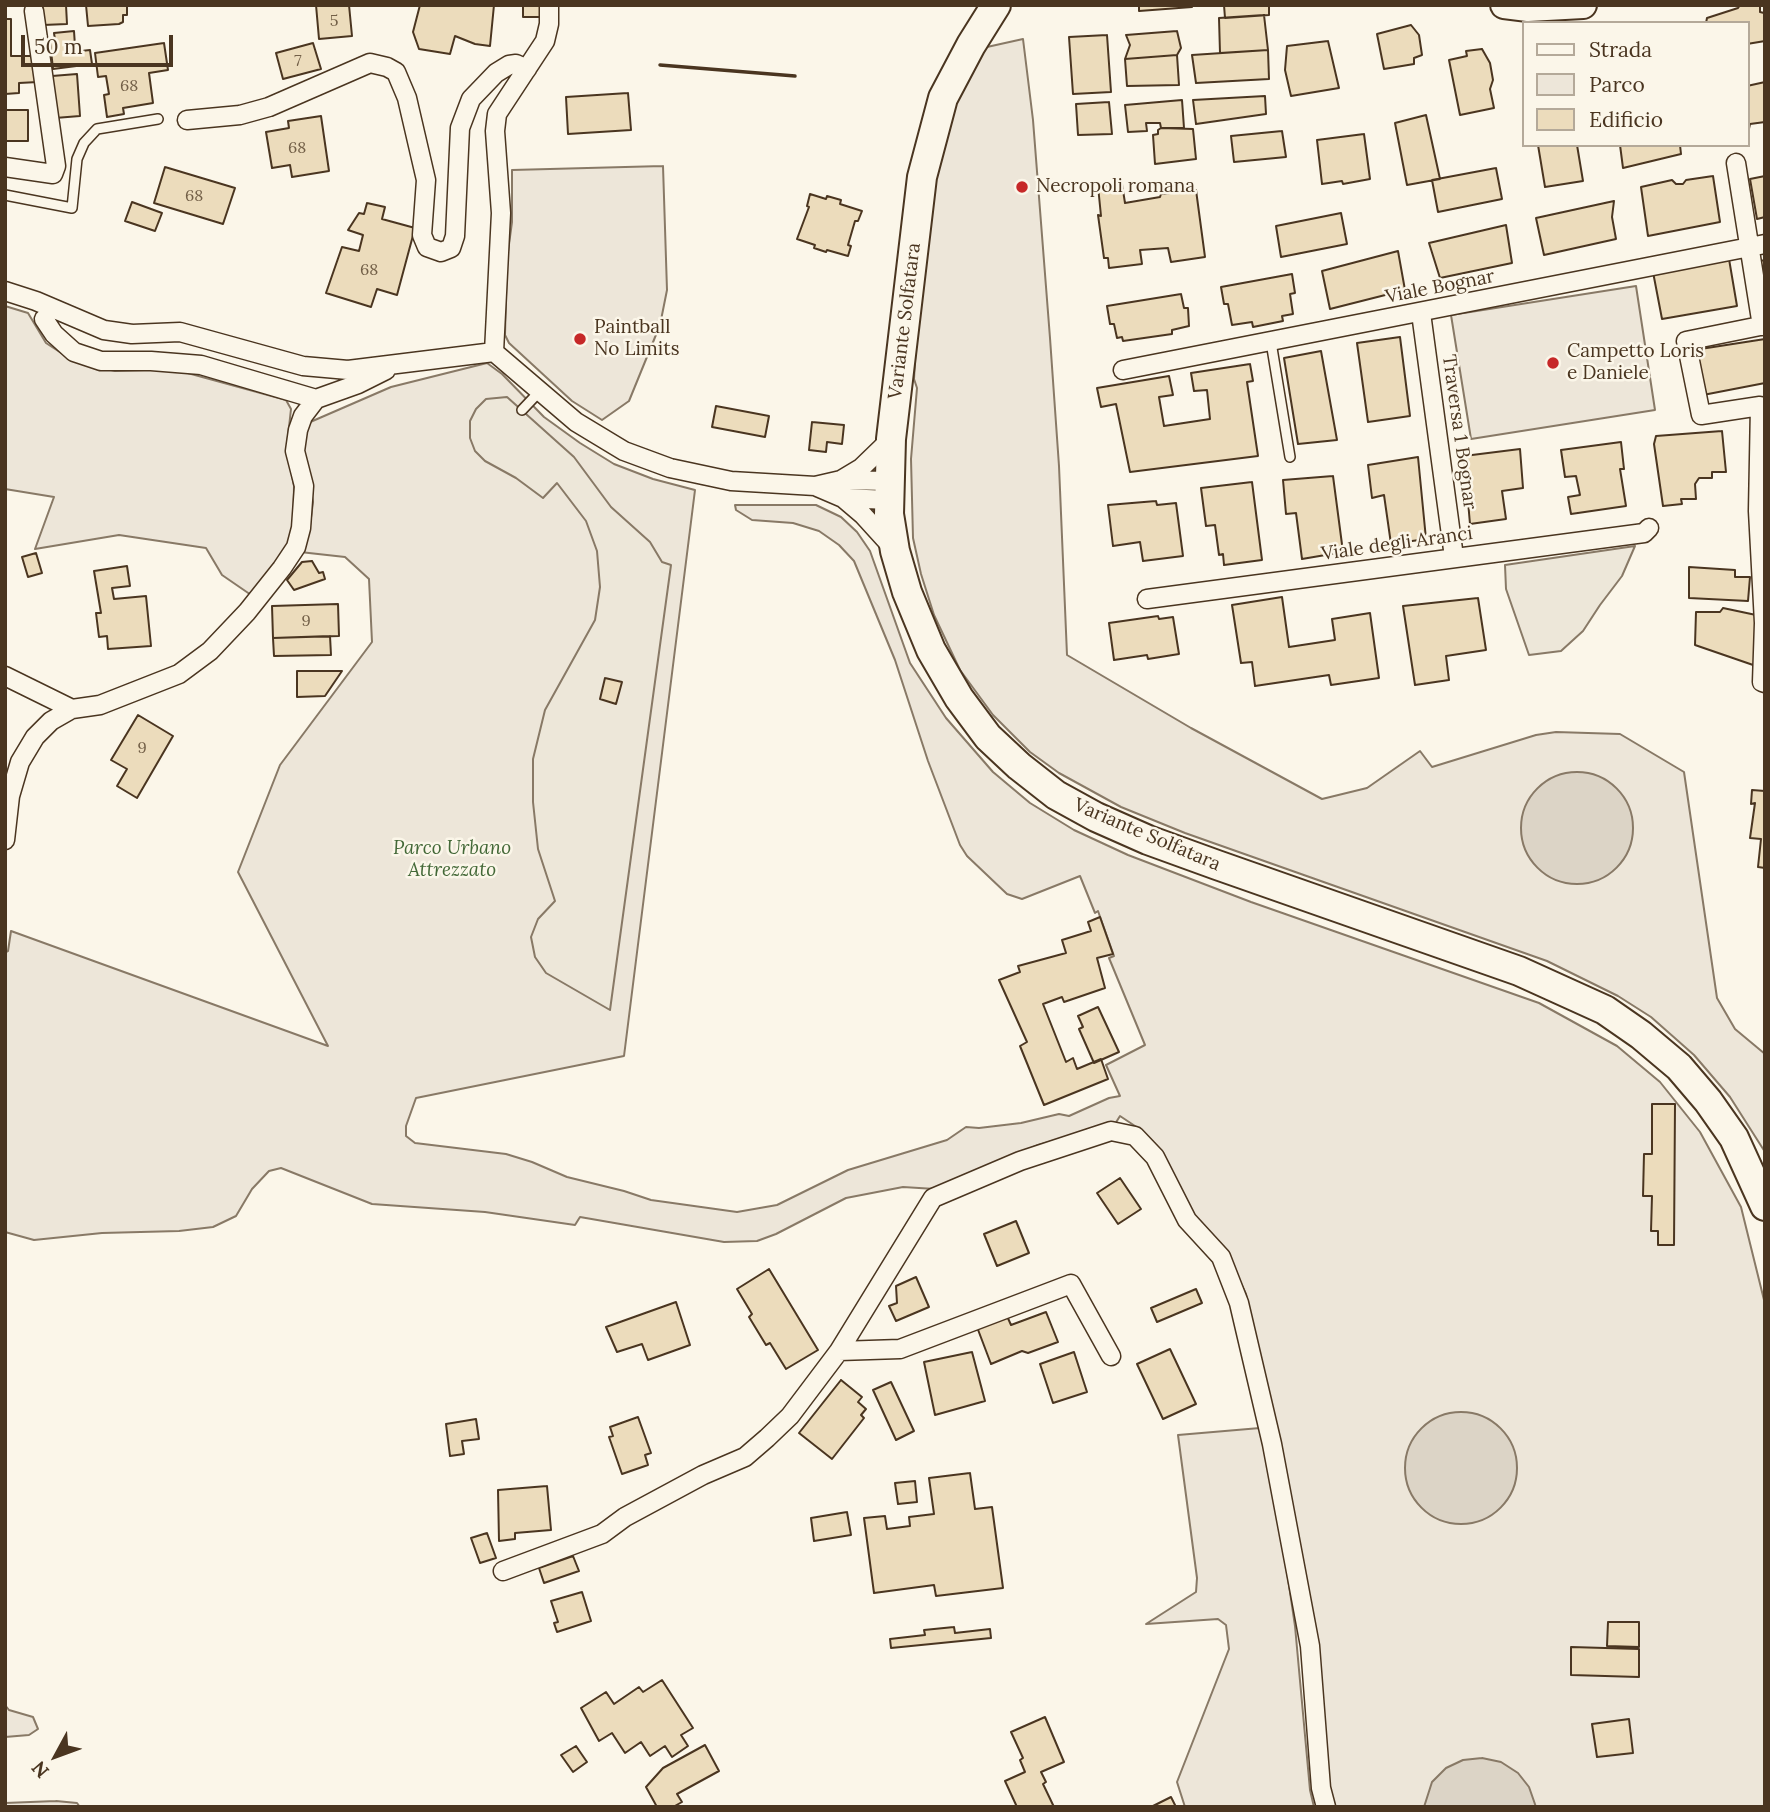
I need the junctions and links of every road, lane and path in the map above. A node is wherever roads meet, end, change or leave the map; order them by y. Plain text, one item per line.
1 (549, 5) edge
2 (996, 5) edge
3 (1504, 5) edge
4 (1584, 5) edge
5 (34, 11) dead end
6 (527, 69) junction
7 (158, 120) dead end
8 (187, 120) dead end
9 (1735, 163) dead end
10 (5, 167) edge
11 (5, 195) edge
12 (1757, 245) edge
13 (5, 291) edge
14 (1422, 313) junction
15 (44, 319) dead end
16 (1763, 326) edge
17 (1271, 342) junction
18 (494, 352) junction
19 (402, 362) junction
20 (1123, 370) dead end
21 (540, 391) junction
22 (316, 399) junction
23 (522, 410) dead end
24 (891, 439) junction
25 (1290, 457) dead end
26 (842, 489) junction
27 (889, 491) junction
28 (1649, 528) dead end
29 (895, 551) junction
30 (1454, 557) junction
31 (1147, 599) dead end
32 (5, 676) edge
33 (1765, 683) edge
34 (72, 709) junction
35 (5, 840) edge
36 (1765, 1206) edge
37 (839, 1352) junction
38 (1111, 1356) dead end
39 (503, 1571) dead end
40 (1326, 1807) edge

1 - 6 street
2 - 24 main road, Variante Solfatara
3 - 4 main road
5 - 10 street
6 - 8 street
6 - 18 street
7 - 11 lane
9 - 12 street
12 - 14 street, Viale Bognar
12 - 16 street
13 - 19 street
14 - 17 street, Viale Bognar
14 - 30 street, Traversa 1 Bognar
15 - 22 street
16 - 33 street
17 - 20 street, Viale Bognar
17 - 25 lane
18 - 19 street
18 - 21 street
19 - 22 street
21 - 23 lane
21 - 26 street
22 - 34 street
24 - 26 street
24 - 27 main road, Variante Solfatara
26 - 27 street
26 - 29 street
27 - 29 main road, Variante Solfatara
28 - 30 street, Viale degli Aranci
29 - 36 main road, Variante Solfatara
30 - 31 street, Viale degli Aranci
32 - 34 street
34 - 35 street
37 - 38 street
37 - 39 street
37 - 40 street

